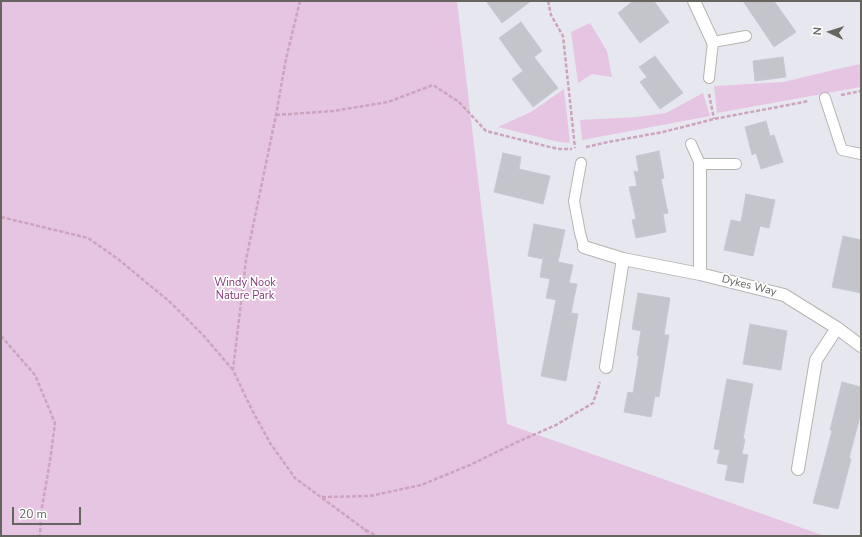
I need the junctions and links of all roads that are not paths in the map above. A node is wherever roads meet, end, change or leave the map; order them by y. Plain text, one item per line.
1 (694, 1) edge
2 (746, 36) dead end
3 (713, 42) junction
4 (709, 78) road end
5 (825, 98) road end
6 (691, 144) dead end
7 (861, 154) edge
8 (581, 163) dead end
9 (700, 164) junction
10 (736, 164) dead end
11 (584, 247) joint
12 (623, 259) junction
13 (700, 274) junction
14 (837, 328) junction
15 (861, 346) edge
16 (606, 367) road end
17 (798, 469) dead end

1 - 3 street
2 - 3 lane
3 - 4 lane
5 - 7 lane
6 - 9 lane
8 - 11 lane
9 - 10 lane
9 - 13 street
11 - 12 street, Dykes Way
12 - 13 street, Dykes Way
12 - 16 street
13 - 14 street, Dykes Way
14 - 15 street, Dykes Way
14 - 17 street

